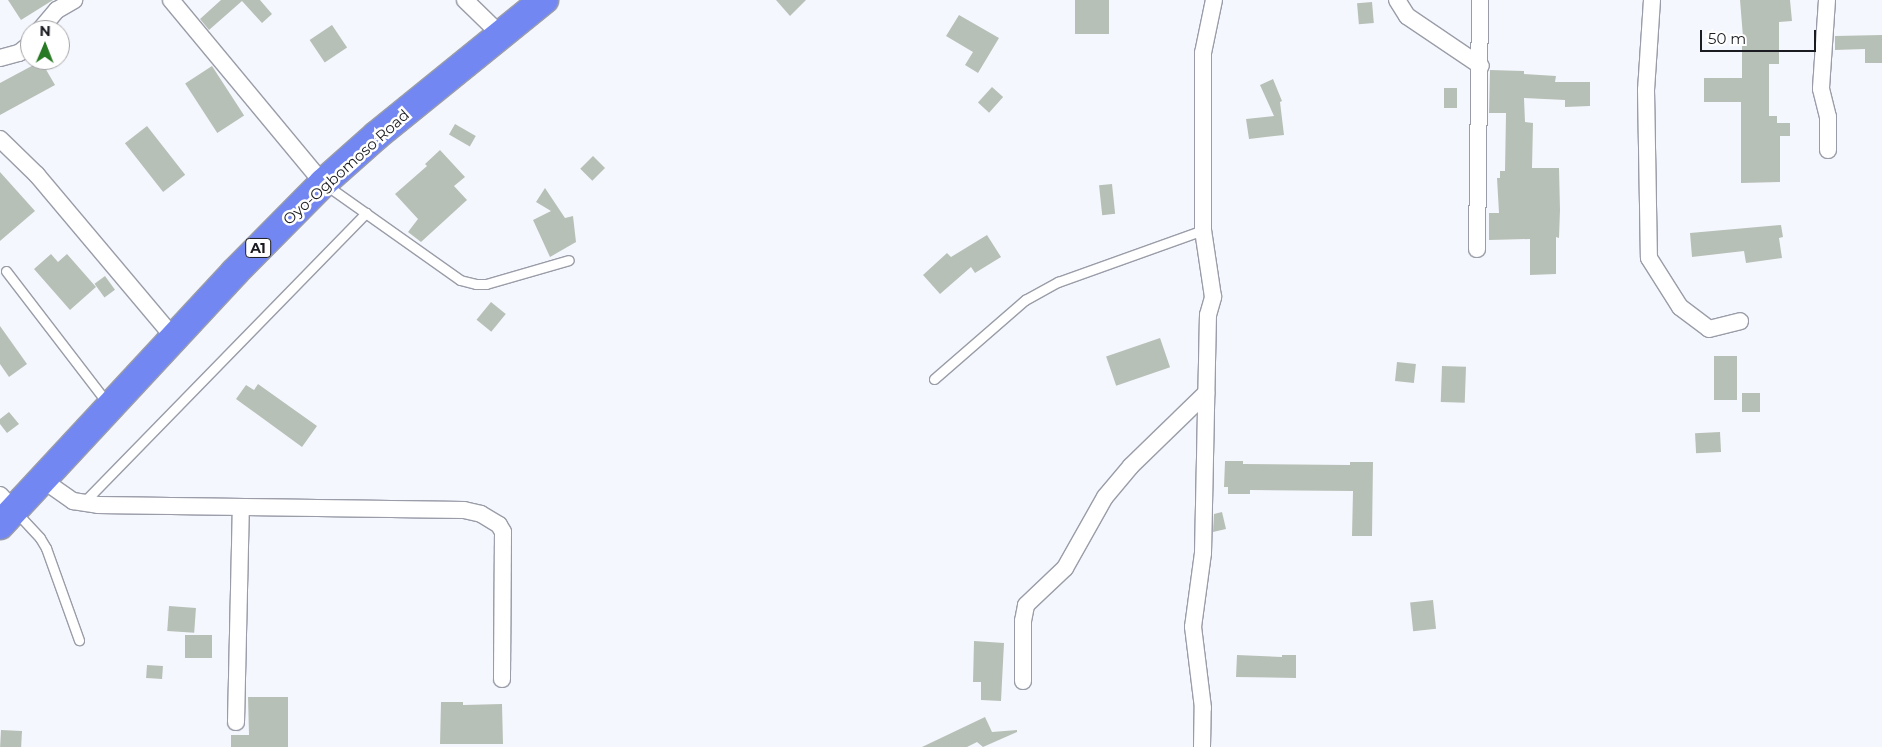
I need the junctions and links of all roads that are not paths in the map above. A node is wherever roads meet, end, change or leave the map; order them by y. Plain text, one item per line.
1 (74, 0) edge
2 (171, 0) edge
3 (465, 0) edge
4 (1214, 0) edge
5 (1397, 0) edge
6 (1480, 0) edge
7 (1652, 0) edge
8 (1828, 0) edge
9 (540, 1) edge
10 (48, 20) edge
11 (501, 34) junction
12 (20, 52) edge
13 (0, 58) edge
14 (1481, 66) junction
15 (0, 139) edge
16 (1828, 150) dead end
17 (324, 183) junction
18 (366, 213) junction
19 (1203, 230) junction
20 (1476, 249) dead end
21 (569, 260) dead end
22 (6, 271) dead end
23 (1740, 321) dead end
24 (175, 339) junction
25 (934, 379) dead end
26 (1206, 393) junction
27 (110, 406) junction
28 (43, 480) junction
29 (82, 504) junction
30 (240, 507) junction
31 (5, 510) edge
32 (79, 640) dead end
33 (502, 680) dead end
34 (1023, 681) dead end
35 (236, 722) dead end
36 (1202, 747) edge

1 - 10 street
2 - 17 street
3 - 11 street
4 - 19 street
5 - 14 street
6 - 14 street
7 - 23 street
8 - 16 street
9 - 11 highway, Oyo-Ogbomoso Road / A1
11 - 17 highway, Oyo-Ogbomoso Road / A1
12 - 13 street
14 - 20 street
15 - 24 street
17 - 18 lane
17 - 24 highway, Oyo-Ogbomoso Road / A1
18 - 21 lane
18 - 29 lane
19 - 25 lane
19 - 26 street
22 - 27 lane
24 - 27 highway, Oyo-Ogbomoso Road / A1
26 - 34 street
26 - 36 street
27 - 28 highway, Oyo-Ogbomoso Road / A1
28 - 29 street
28 - 31 highway, Oyo-Ogbomoso Road / A1
29 - 30 street
30 - 33 street
30 - 35 street
31 - 32 lane

